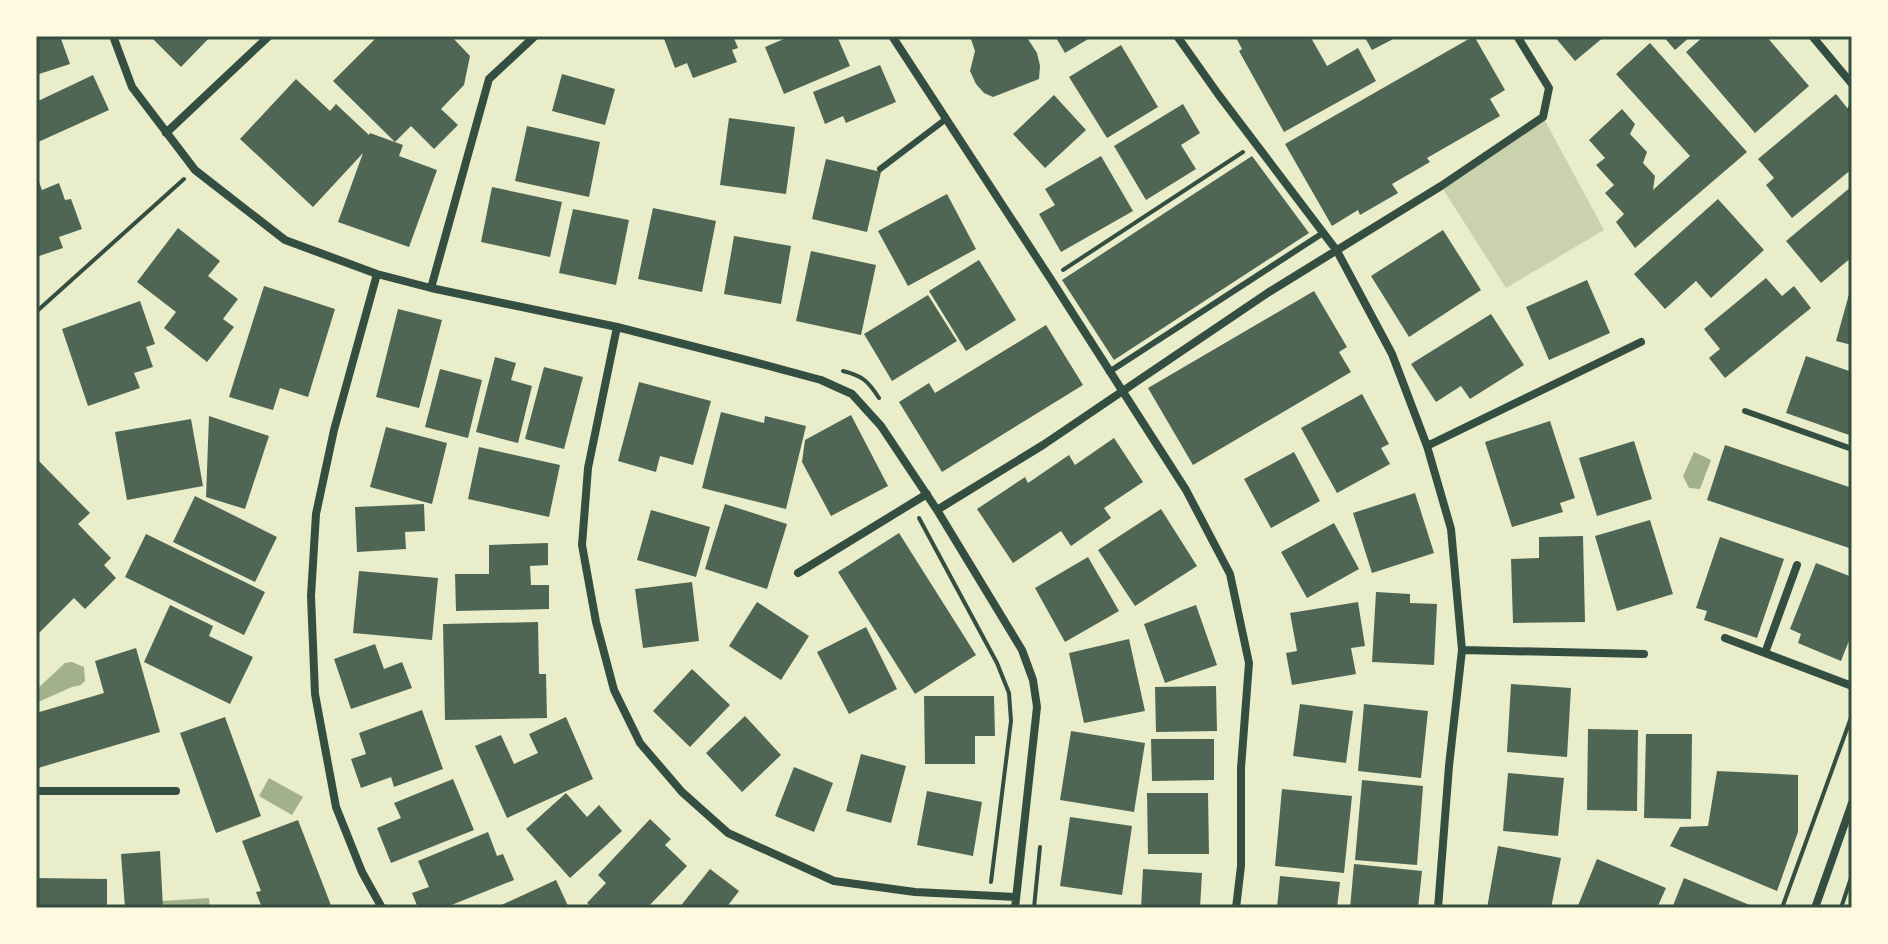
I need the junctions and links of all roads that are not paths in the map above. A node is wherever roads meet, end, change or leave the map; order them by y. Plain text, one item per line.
1 (113, 36) edge
2 (269, 36) edge
3 (535, 36) edge
4 (892, 36) edge
5 (1177, 36) edge
6 (1517, 36) edge
7 (1812, 36) edge
8 (1852, 84) edge
9 (946, 119) junction
10 (166, 133) junction
11 (880, 169) dead end
12 (1323, 233) junction
13 (1337, 251) junction
14 (377, 274) junction
15 (431, 288) junction
16 (617, 327) junction
17 (1641, 342) dead end
18 (1109, 372) junction
19 (1122, 392) junction
20 (1745, 411) dead end
21 (1427, 446) junction
22 (1852, 449) edge
23 (927, 494) junction
24 (937, 510) junction
25 (1797, 565) dead end
26 (798, 573) dead end
27 (1725, 638) dead end
28 (1462, 650) junction
29 (1765, 653) junction
30 (1644, 654) dead end
31 (1852, 686) edge
32 (36, 791) edge
33 (176, 791) dead end
34 (1852, 803) edge
35 (1016, 897) junction
36 (382, 908) edge
37 (1015, 908) edge
38 (1236, 908) edge
39 (1438, 908) edge
40 (1815, 908) edge

1 - 10 street
2 - 10 street
3 - 15 street
4 - 9 street
5 - 12 street
6 - 13 street
7 - 8 street
9 - 11 lane
9 - 18 street
10 - 14 street
12 - 13 street
12 - 18 lane
13 - 19 street
13 - 21 street
14 - 15 street
14 - 36 street
15 - 16 street
16 - 23 street
16 - 35 street
17 - 21 street
18 - 19 street
19 - 24 street
19 - 38 street
20 - 22 lane
21 - 28 street
23 - 24 street
23 - 26 street
24 - 35 street
25 - 29 street
27 - 29 street
28 - 30 street
28 - 39 street
29 - 31 street
32 - 33 street
34 - 40 street
35 - 37 street

